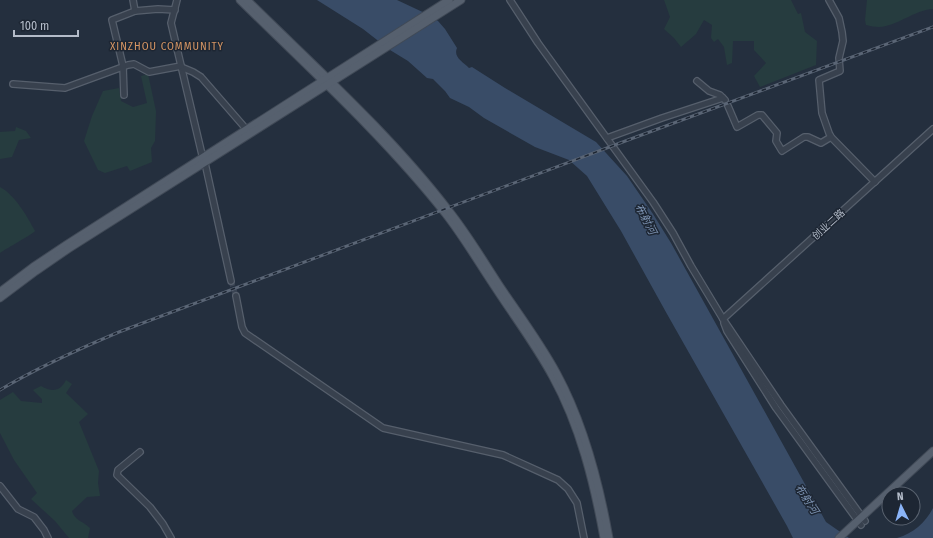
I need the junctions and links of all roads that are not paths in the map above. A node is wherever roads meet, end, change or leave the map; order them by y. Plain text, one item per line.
1 (133, 0) edge
2 (178, 0) edge
3 (240, 0) edge
4 (247, 0) edge
5 (449, 0) edge
6 (461, 0) edge
7 (510, 0) edge
8 (829, 0) edge
9 (442, 9) junction
10 (175, 10) junction
11 (135, 11) junction
12 (123, 66) junction
13 (181, 67) junction
14 (697, 81) dead end
15 (327, 82) junction
16 (13, 84) dead end
17 (124, 95) dead end
18 (728, 106) dead end
19 (933, 129) edge
20 (247, 130) junction
21 (831, 137) junction
22 (607, 138) junction
23 (204, 161) junction
24 (875, 182) junction
25 (231, 281) tunnel mouth
26 (0, 292) edge
27 (236, 296) tunnel mouth
28 (0, 298) edge
29 (723, 319) junction
30 (933, 451) edge
31 (140, 452) dead end
32 (933, 458) edge
33 (0, 486) edge
34 (903, 486) edge
35 (881, 505) edge
36 (861, 521) junction
37 (853, 529) junction
38 (48, 538) edge
39 (171, 538) edge
40 (584, 538) edge
41 (604, 538) edge
42 (609, 538) edge
43 (839, 538) edge
44 (846, 538) edge

1 - 11 street
2 - 10 street
3 - 15 main road
4 - 15 main road
5 - 9 main road
6 - 9 main road
7 - 22 street
8 - 21 street
9 - 15 main road
10 - 11 street
10 - 13 street
11 - 12 street
12 - 13 street
12 - 16 street
12 - 17 street
13 - 20 street
13 - 23 street
14 - 22 street
15 - 20 main road
15 - 23 main road
15 - 41 main road
15 - 42 main road
18 - 21 street
19 - 24 street, 创业二路
20 - 23 main road
21 - 24 street
22 - 29 street
23 - 25 street
23 - 26 main road
23 - 28 main road
24 - 29 street, 创业二路
27 - 40 street
29 - 36 street
30 - 36 main road
31 - 39 street
32 - 34 main road
33 - 38 street
35 - 36 main road
36 - 37 main road
37 - 43 main road
37 - 44 main road

